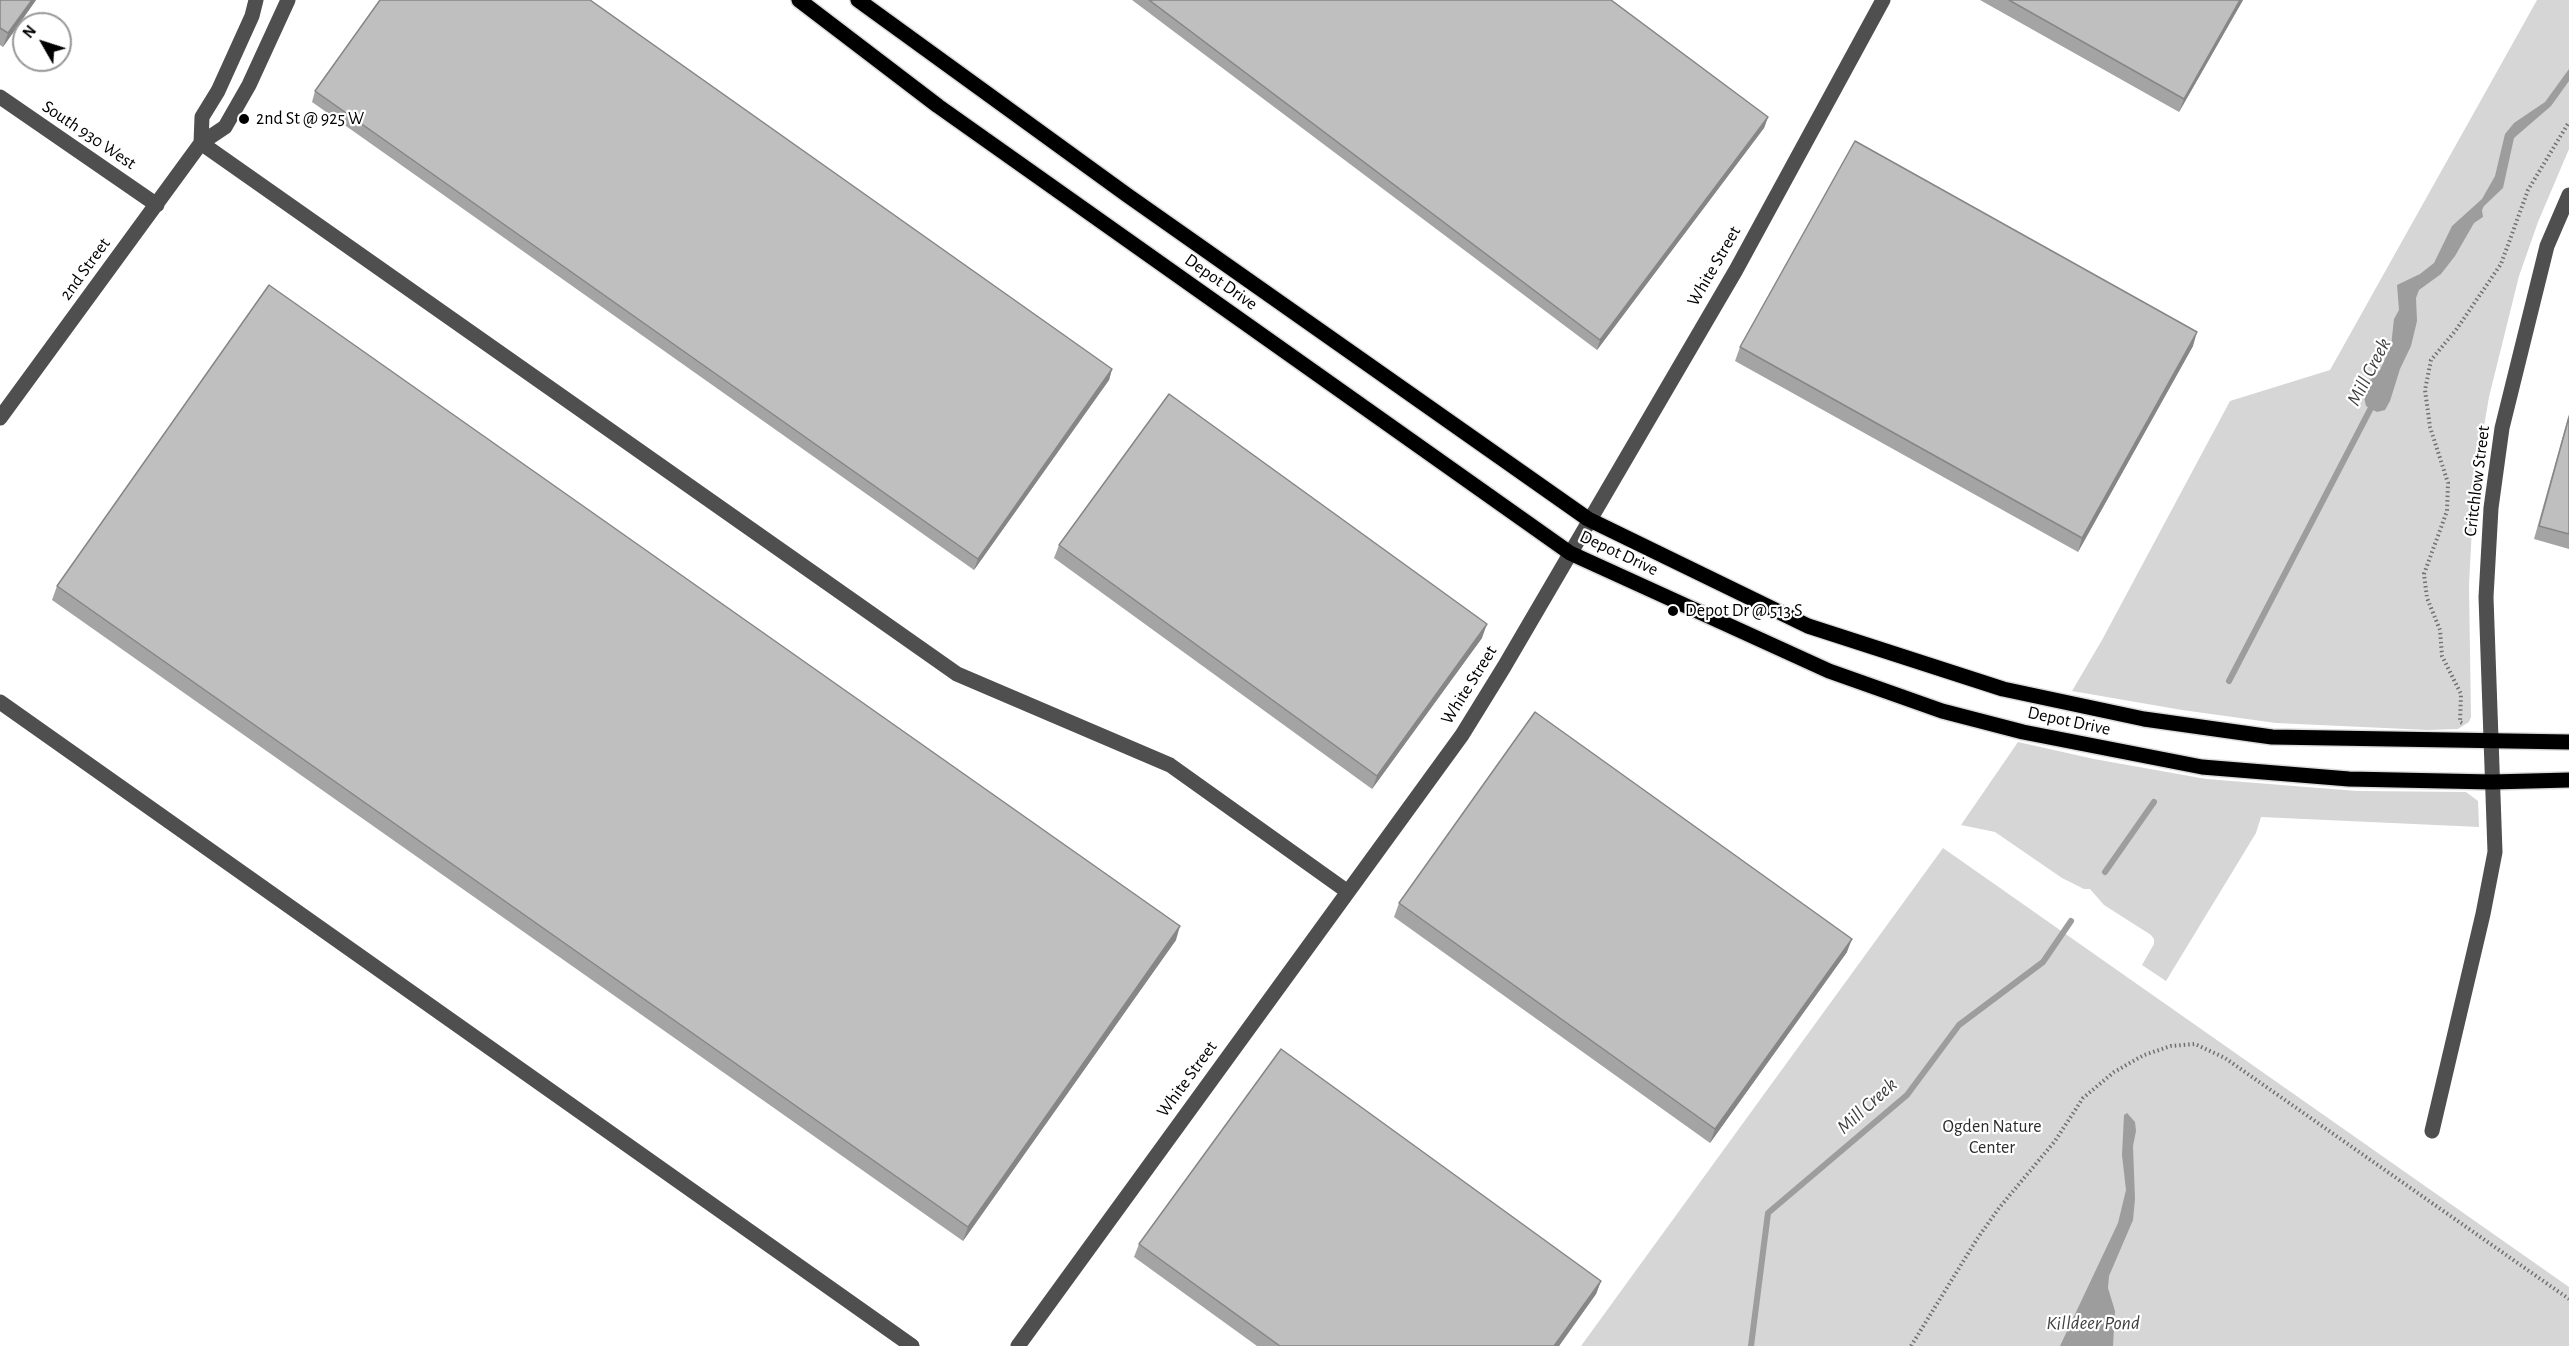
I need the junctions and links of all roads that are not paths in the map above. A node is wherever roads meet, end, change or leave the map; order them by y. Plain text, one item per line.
1 (256, 0) edge
2 (288, 0) edge
3 (799, 0) edge
4 (858, 0) edge
5 (1883, 0) edge
6 (0, 96) edge
7 (201, 143) junction
8 (2569, 195) edge
9 (157, 205) junction
10 (0, 416) edge
11 (1588, 519) junction
12 (1570, 553) junction
13 (0, 702) edge
14 (2490, 741) junction
15 (2569, 742) edge
16 (2569, 780) edge
17 (2492, 782) junction
18 (1348, 892) junction
19 (2432, 1131) dead end
20 (912, 1346) edge
21 (1018, 1346) edge

1 - 7 street, 2nd Street
2 - 7 street, 2nd Street
3 - 12 main road, Depot Drive
4 - 11 main road, Depot Drive
5 - 11 street, White Street
6 - 9 street, South 930 West
7 - 9 street, 2nd Street
7 - 18 street
8 - 14 street, Critchlow Street
9 - 10 street, 2nd Street
11 - 12 street, White Street
11 - 14 main road, Depot Drive
12 - 17 main road, Depot Drive
12 - 18 street, White Street
13 - 20 street
14 - 15 main road, Depot Drive
14 - 17 street, Critchlow Street
16 - 17 main road, Depot Drive
17 - 19 street, Critchlow Street
18 - 21 street, White Street

